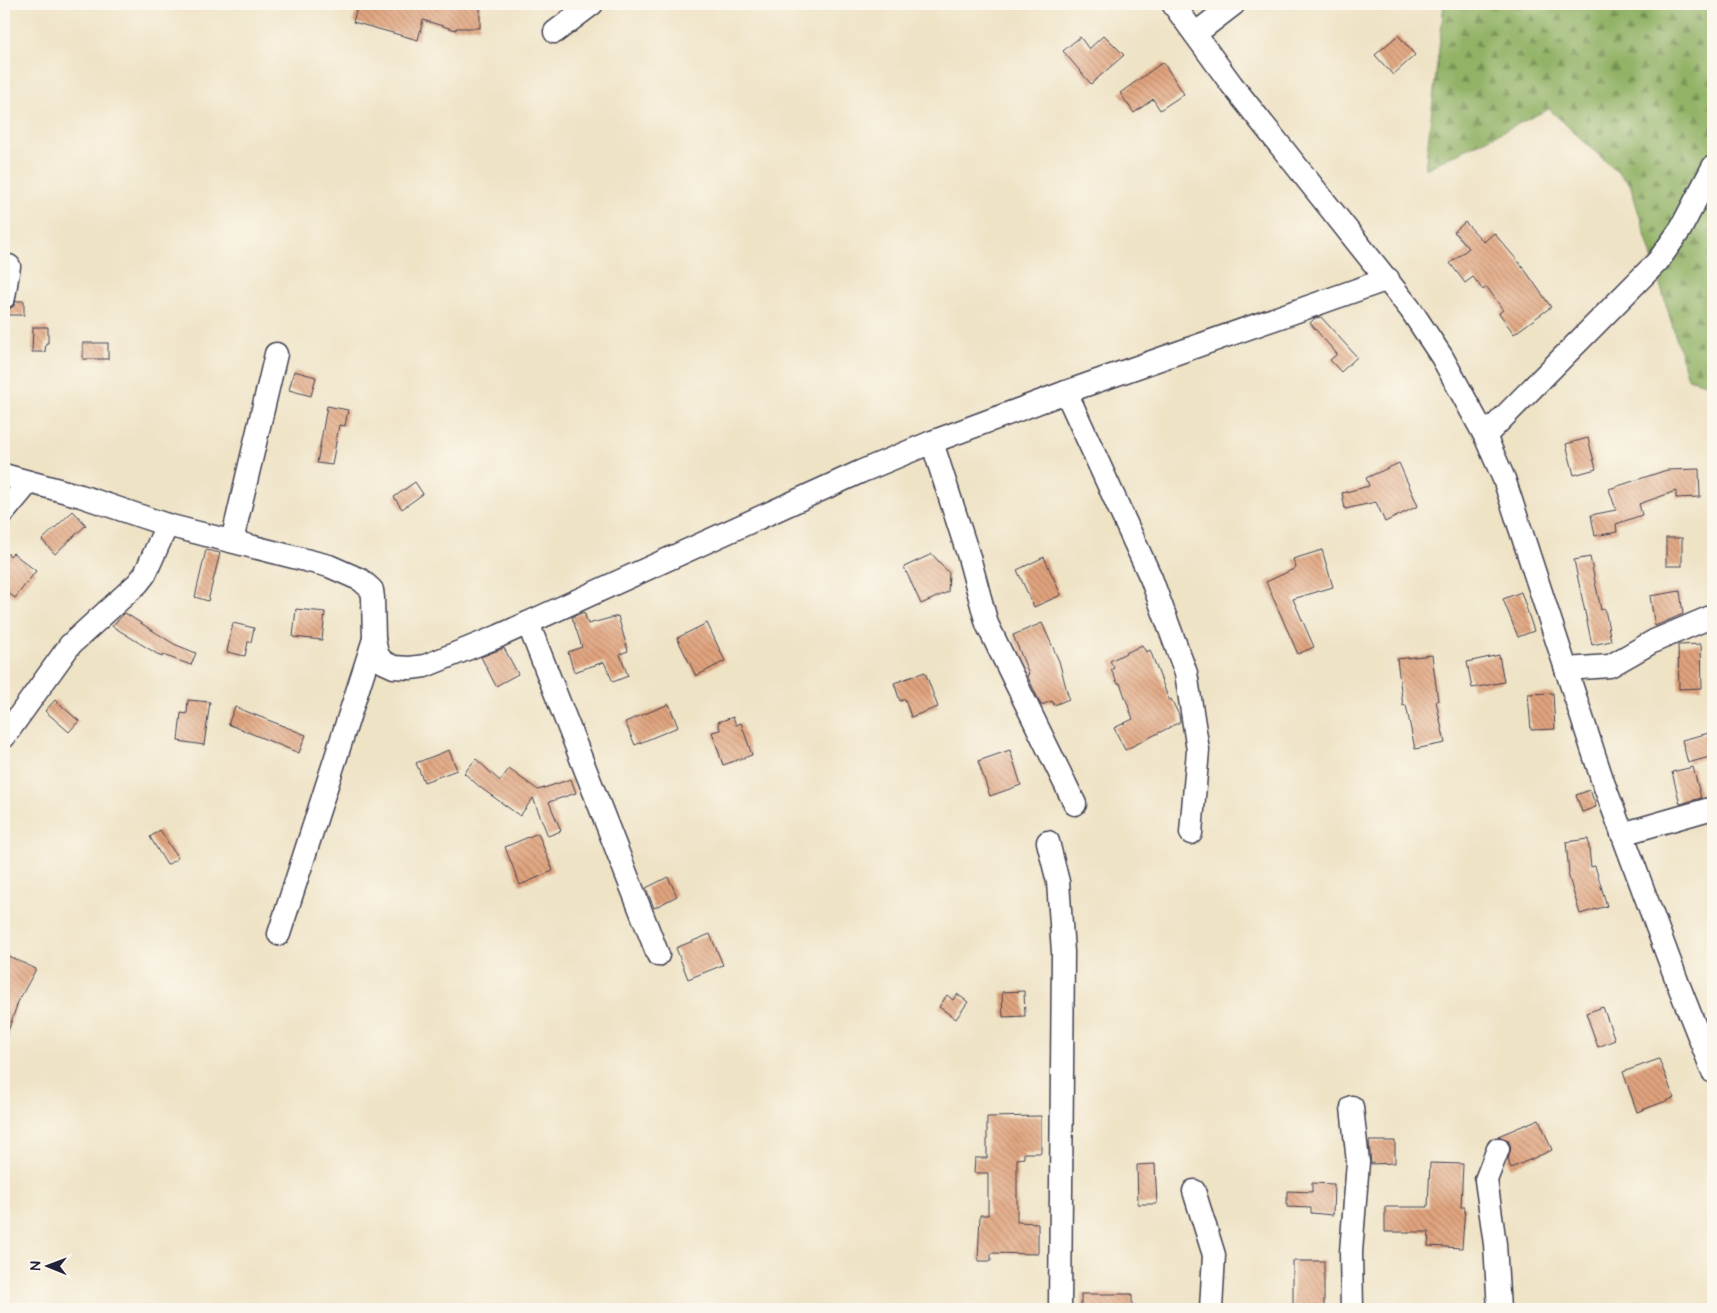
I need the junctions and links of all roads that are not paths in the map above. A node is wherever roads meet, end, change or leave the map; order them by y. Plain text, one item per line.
1 (592, 4) edge
2 (1173, 4) edge
3 (1234, 4) edge
4 (555, 32) dead end
5 (1195, 34) junction
6 (1713, 167) edge
7 (9, 266) dead end
8 (1388, 279) junction
9 (4, 297) edge
10 (276, 354) dead end
11 (1066, 392) junction
12 (1485, 436) junction
13 (932, 442) junction
14 (4, 475) edge
15 (28, 482) junction
16 (4, 512) edge
17 (167, 525) junction
18 (232, 541) junction
19 (1713, 616) edge
20 (528, 623) junction
21 (374, 639) junction
22 (1566, 669) junction
23 (4, 737) edge
24 (1075, 804) dead end
25 (1713, 808) edge
26 (1191, 833) dead end
27 (1622, 834) junction
28 (1048, 842) dead end
29 (279, 934) dead end
30 (658, 955) dead end
31 (1713, 1072) edge
32 (1352, 1107) dead end
33 (1498, 1149) dead end
34 (1194, 1191) dead end
35 (1060, 1309) edge
36 (1211, 1309) edge
37 (1352, 1309) edge
38 (1499, 1309) edge

1 - 4 street
2 - 5 street
3 - 5 street
5 - 8 street
6 - 12 street
7 - 9 street
8 - 11 street
8 - 12 street
10 - 18 street
11 - 13 street
11 - 26 street
12 - 22 street
13 - 20 street
13 - 24 street
14 - 15 street
15 - 16 street
15 - 17 street
17 - 18 street
17 - 23 street
18 - 21 street
19 - 22 street
20 - 21 street
20 - 30 street
21 - 29 street
22 - 27 street
25 - 27 street
27 - 31 street
28 - 35 street
32 - 37 street
33 - 38 street
34 - 36 street

